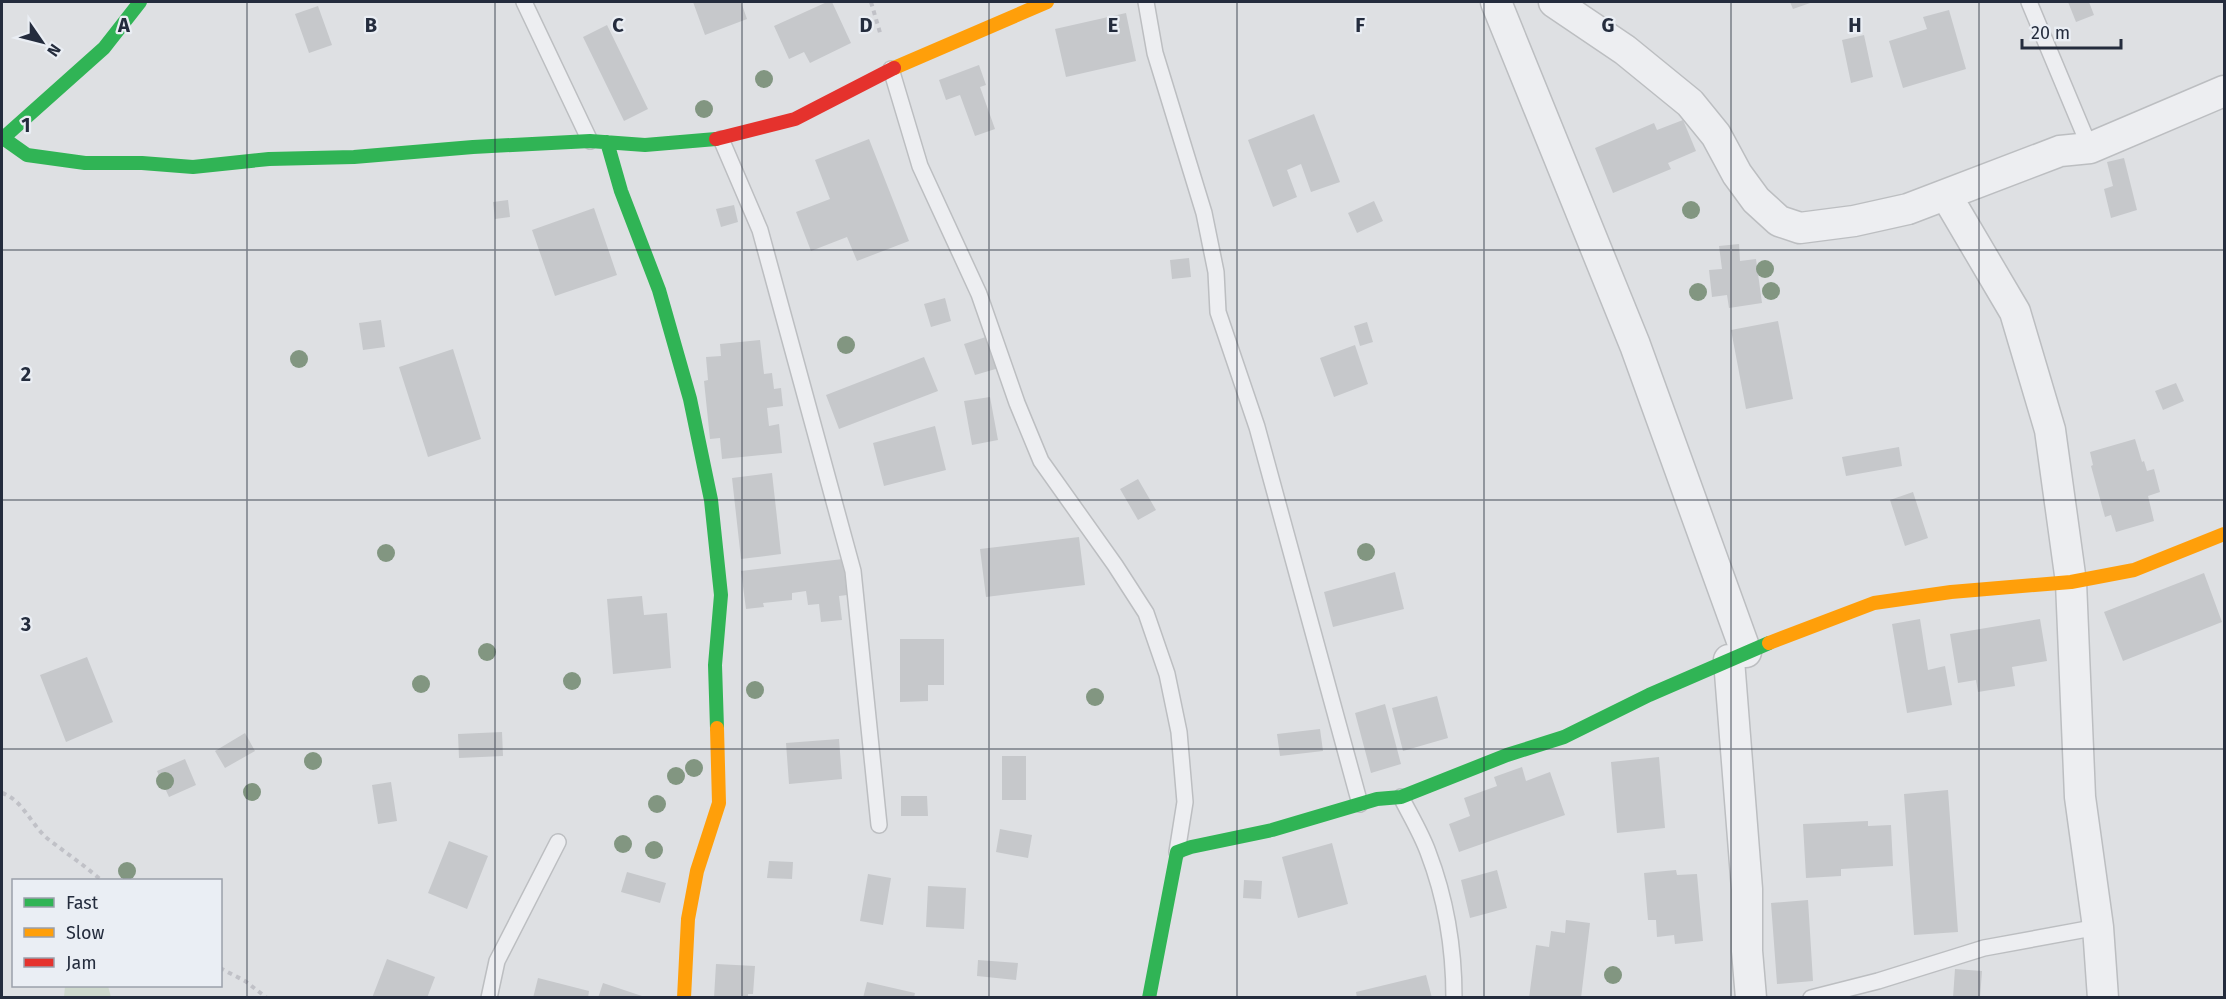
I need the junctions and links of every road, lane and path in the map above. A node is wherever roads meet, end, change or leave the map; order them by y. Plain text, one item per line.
1 (140, 2) edge
2 (524, 2) edge
3 (1047, 2) edge
4 (1146, 2) edge
5 (1496, 2) edge
6 (1554, 2) edge
7 (2029, 2) edge
8 (891, 69) junction
9 (2224, 91) edge
10 (2, 138) edge
11 (721, 139) junction
12 (590, 141) junction
13 (607, 142) junction
14 (2090, 148) junction
15 (1946, 195) junction
16 (2224, 534) edge
17 (2071, 582) junction
18 (1738, 656) junction
19 (2, 793) edge
20 (1401, 797) junction
21 (1359, 804) junction
22 (879, 825) dead end
23 (558, 842) dead end
24 (1177, 852) junction
25 (100, 879) edge
26 (2098, 927) junction
27 (222, 969) edge
28 (267, 998) edge
29 (489, 998) edge
30 (684, 998) edge
31 (1149, 998) edge
32 (1454, 998) edge
33 (1751, 998) edge
34 (1811, 998) edge
35 (2103, 998) edge

1 - 10 street
2 - 12 lane
3 - 8 street
4 - 21 lane
5 - 18 street
6 - 15 street
7 - 14 lane
8 - 11 street
8 - 24 lane
9 - 14 street
10 - 12 street
11 - 13 street
11 - 22 lane
12 - 13 street
13 - 30 street
14 - 15 street
15 - 17 street
16 - 17 street
17 - 18 street
17 - 26 street
18 - 20 street
18 - 33 street
19 - 25 path
20 - 21 street
20 - 32 lane
21 - 24 street
23 - 29 lane
24 - 31 street
26 - 34 lane
26 - 35 street
27 - 28 path

